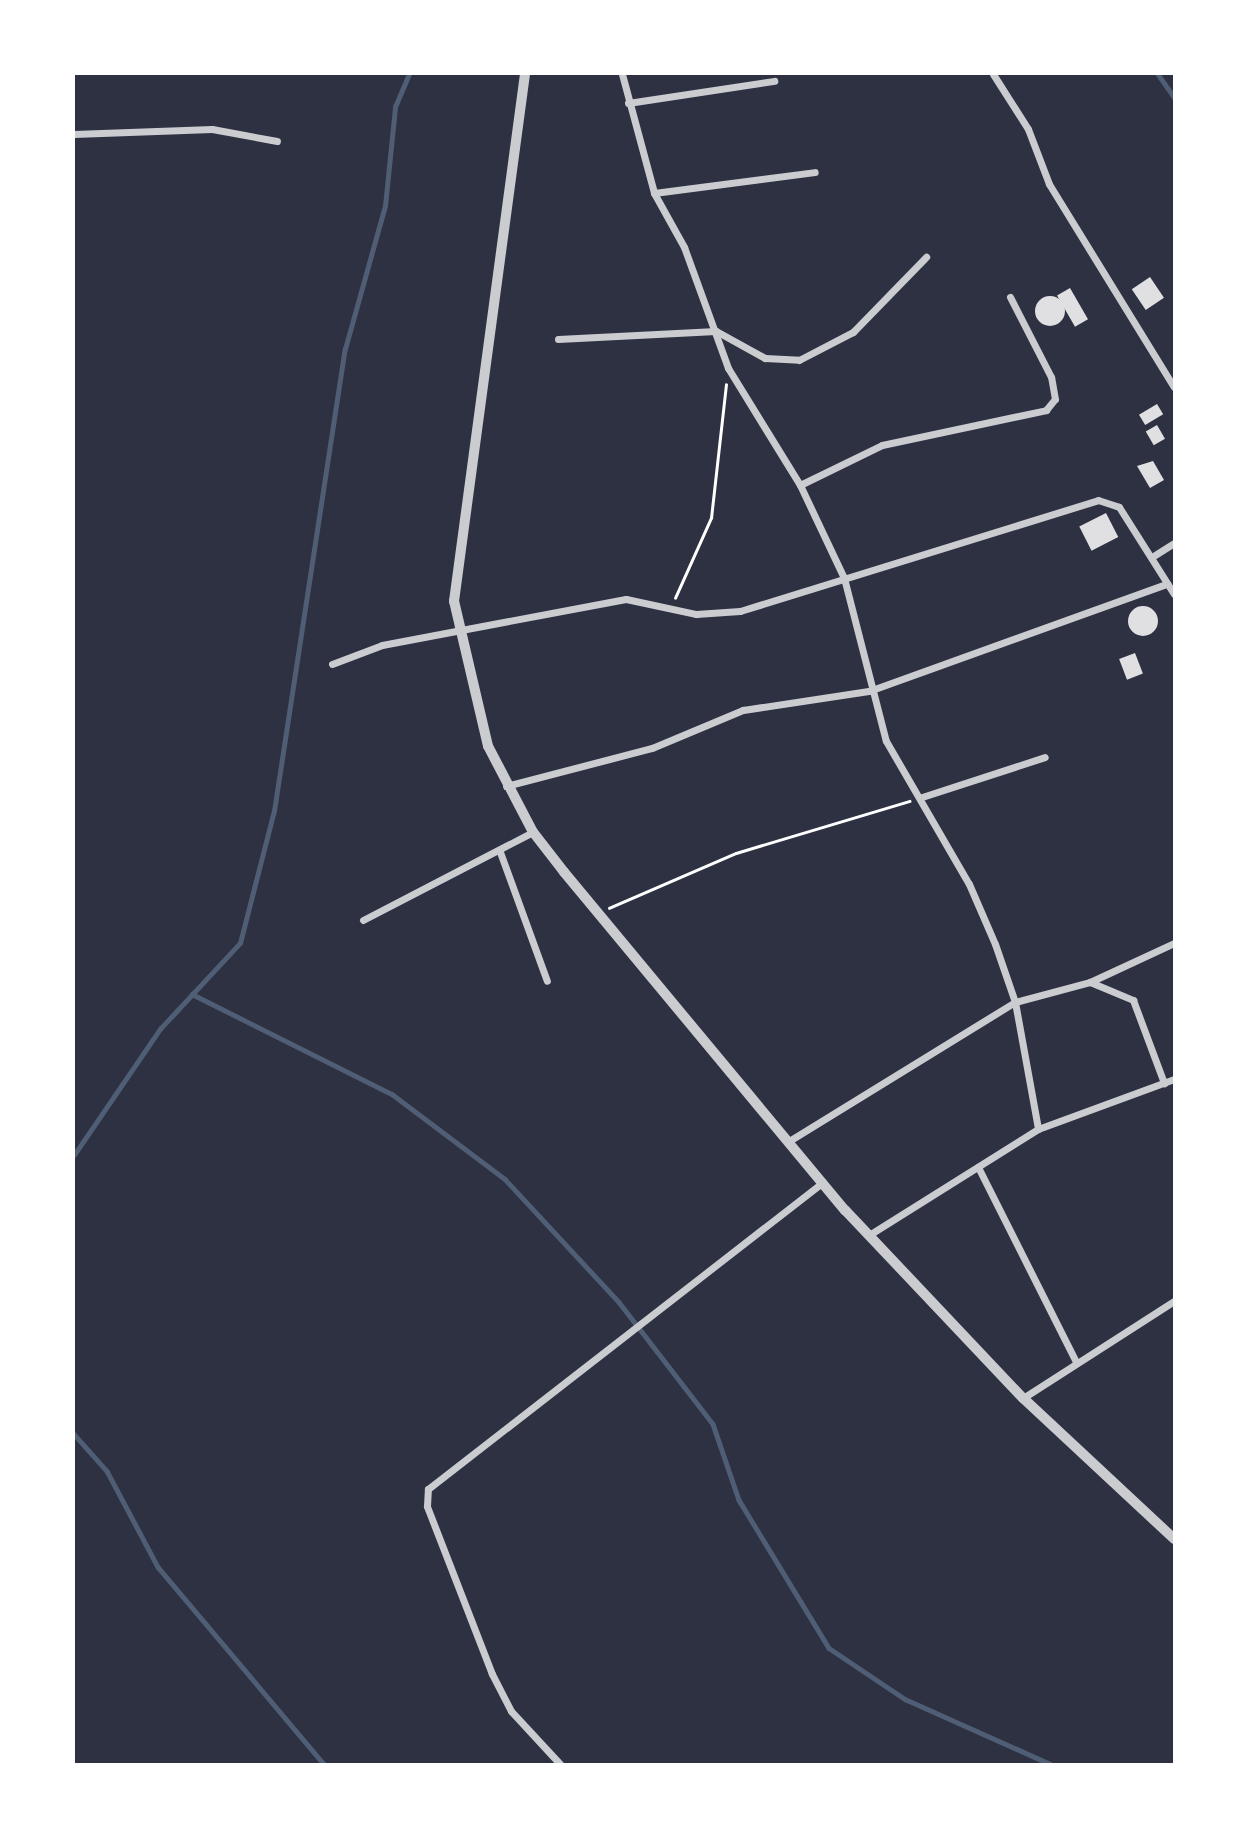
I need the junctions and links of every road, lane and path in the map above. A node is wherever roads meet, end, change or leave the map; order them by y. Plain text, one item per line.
1 (525, 74) edge
2 (622, 74) edge
3 (993, 74) edge
4 (774, 81) dead end
5 (628, 103) junction
6 (74, 134) edge
7 (277, 141) dead end
8 (815, 172) dead end
9 (654, 193) junction
10 (926, 257) dead end
11 (1010, 297) dead end
12 (716, 331) junction
13 (558, 339) dead end
14 (728, 368) junction
15 (1174, 387) edge
16 (800, 485) junction
17 (1174, 542) edge
18 (1155, 555) junction
19 (844, 578) junction
20 (1167, 584) junction
21 (1174, 594) edge
22 (671, 607) junction
23 (459, 630) junction
24 (332, 664) dead end
25 (869, 691) junction
26 (1045, 757) dead end
27 (506, 786) junction
28 (922, 797) junction
29 (533, 832) junction
30 (500, 852) junction
31 (597, 913) junction
32 (363, 920) dead end
33 (1174, 943) edge
34 (547, 981) dead end
35 (1090, 982) junction
36 (1015, 1002) junction
37 (1174, 1079) edge
38 (1164, 1083) junction
39 (1038, 1129) junction
40 (789, 1141) junction
41 (978, 1167) junction
42 (823, 1182) junction
43 (869, 1236) junction
44 (1174, 1301) edge
45 (1076, 1362) junction
46 (1023, 1398) junction
47 (1174, 1539) edge
48 (560, 1765) edge

1 - 23 street
2 - 5 street
3 - 15 street
4 - 5 street
5 - 9 street
6 - 7 street
8 - 9 street
9 - 12 street
10 - 12 street
11 - 16 street
12 - 13 street
12 - 14 street
14 - 16 street
14 - 22 path
16 - 19 street
17 - 18 street
18 - 19 street
18 - 20 street
19 - 22 street
19 - 25 street
20 - 21 street
20 - 25 street
22 - 23 street
23 - 24 street
23 - 27 street
25 - 27 street
25 - 28 street
26 - 28 street
27 - 29 street
28 - 31 path
28 - 36 street
29 - 30 street
29 - 31 street
30 - 32 street
30 - 34 street
31 - 40 street
33 - 35 street
35 - 36 street
35 - 38 street
36 - 39 street
36 - 40 street
37 - 38 street
38 - 39 street
39 - 41 street
40 - 42 street
41 - 43 street
41 - 45 street
42 - 43 street
42 - 48 street
43 - 46 street
44 - 45 street
45 - 46 street
46 - 47 street

